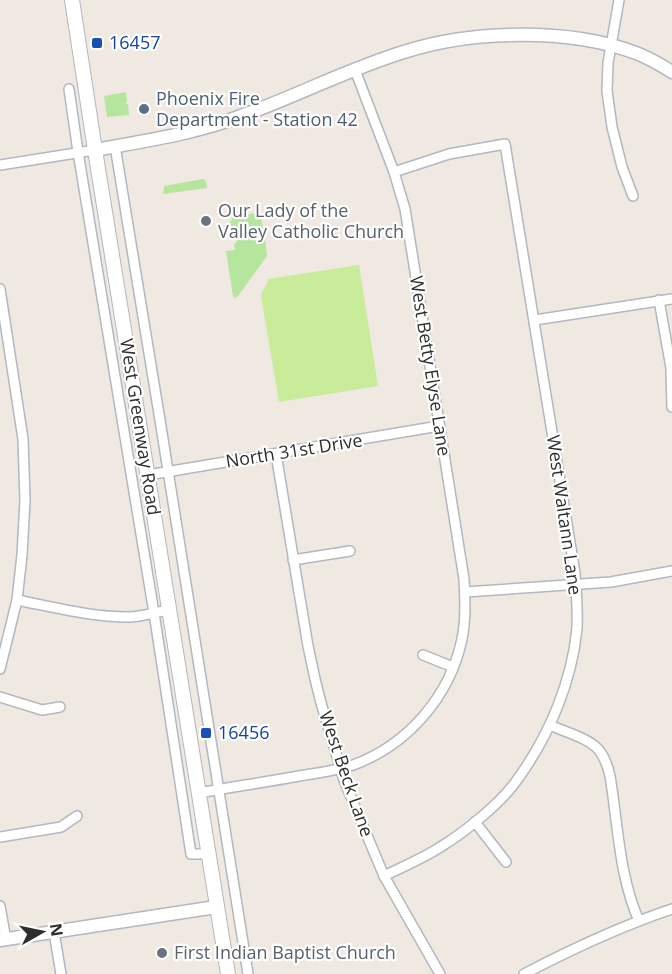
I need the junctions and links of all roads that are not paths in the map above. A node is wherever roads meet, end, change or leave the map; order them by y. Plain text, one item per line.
1 (72, 0) edge
2 (619, 0) edge
3 (611, 45) junction
4 (355, 70) junction
5 (672, 72) edge
6 (69, 89) dead end
7 (115, 146) junction
8 (94, 150) junction
9 (78, 152) junction
10 (0, 165) edge
11 (394, 172) junction
12 (633, 196) dead end
13 (0, 289) edge
14 (672, 298) edge
15 (659, 300) junction
16 (535, 320) junction
17 (672, 407) edge
18 (439, 426) junction
19 (276, 454) junction
20 (168, 471) junction
21 (148, 475) junction
22 (350, 551) dead end
23 (293, 560) junction
24 (672, 571) edge
25 (576, 585) junction
26 (465, 592) junction
27 (17, 600) junction
28 (169, 610) junction
29 (154, 613) junction
30 (423, 655) dead end
31 (453, 668) junction
32 (0, 669) edge
33 (0, 697) edge
34 (60, 707) dead end
35 (550, 725) junction
36 (341, 768) junction
37 (219, 789) junction
38 (199, 793) junction
39 (76, 816) dead end
40 (475, 822) junction
41 (0, 837) edge
42 (208, 854) junction
43 (506, 862) dead end
44 (384, 876) junction
45 (0, 906) edge
46 (216, 908) junction
47 (672, 909) edge
48 (639, 921) junction
49 (54, 932) junction
50 (3, 940) edge
51 (61, 974) edge
52 (228, 974) edge
53 (248, 974) edge
54 (440, 974) edge
55 (524, 974) edge

1 - 8 main road, West Greenway Road
2 - 3 street
3 - 4 street
3 - 5 street
3 - 12 street
4 - 7 street
4 - 11 street, West Betty Elyse Lane
6 - 9 street, West Greenway Road
7 - 8 street
7 - 20 street, West Greenway Road
8 - 9 street
8 - 21 main road, West Greenway Road
9 - 10 street
9 - 29 street, West Greenway Road
11 - 16 street, West Waltann Lane
11 - 18 street, West Betty Elyse Lane
13 - 27 street
14 - 15 street
15 - 16 street
15 - 17 street
16 - 25 street, West Waltann Lane
18 - 19 street, North 31st Drive
18 - 26 street, West Betty Elyse Lane
19 - 20 street, North 31st Drive
19 - 23 street, West Beck Lane
20 - 21 street, North 31st Drive
20 - 37 street, West Greenway Road
21 - 28 main road, West Greenway Road
22 - 23 street
23 - 36 street, West Beck Lane
24 - 25 street
25 - 26 street
25 - 35 street, West Waltann Lane
26 - 31 street, West Betty Elyse Lane
27 - 29 street
27 - 32 street
28 - 29 street
28 - 38 main road, West Greenway Road
29 - 42 street, West Greenway Road
30 - 31 street
31 - 36 street, West Betty Elyse Lane
33 - 34 street
35 - 40 street, West Waltann Lane
35 - 48 street
36 - 37 street, West Betty Elyse Lane
36 - 44 street, West Beck Lane
37 - 38 street, West Betty Elyse Lane
37 - 53 street, West Greenway Road
38 - 42 main road, West Greenway Road
39 - 41 street
40 - 43 street
40 - 44 street, West Waltann Lane
42 - 46 main road, West Greenway Road
44 - 54 street, West Beck Lane
45 - 50 street
46 - 49 street
46 - 52 main road, West Greenway Road
47 - 48 street
48 - 55 street
49 - 50 street
49 - 51 street

